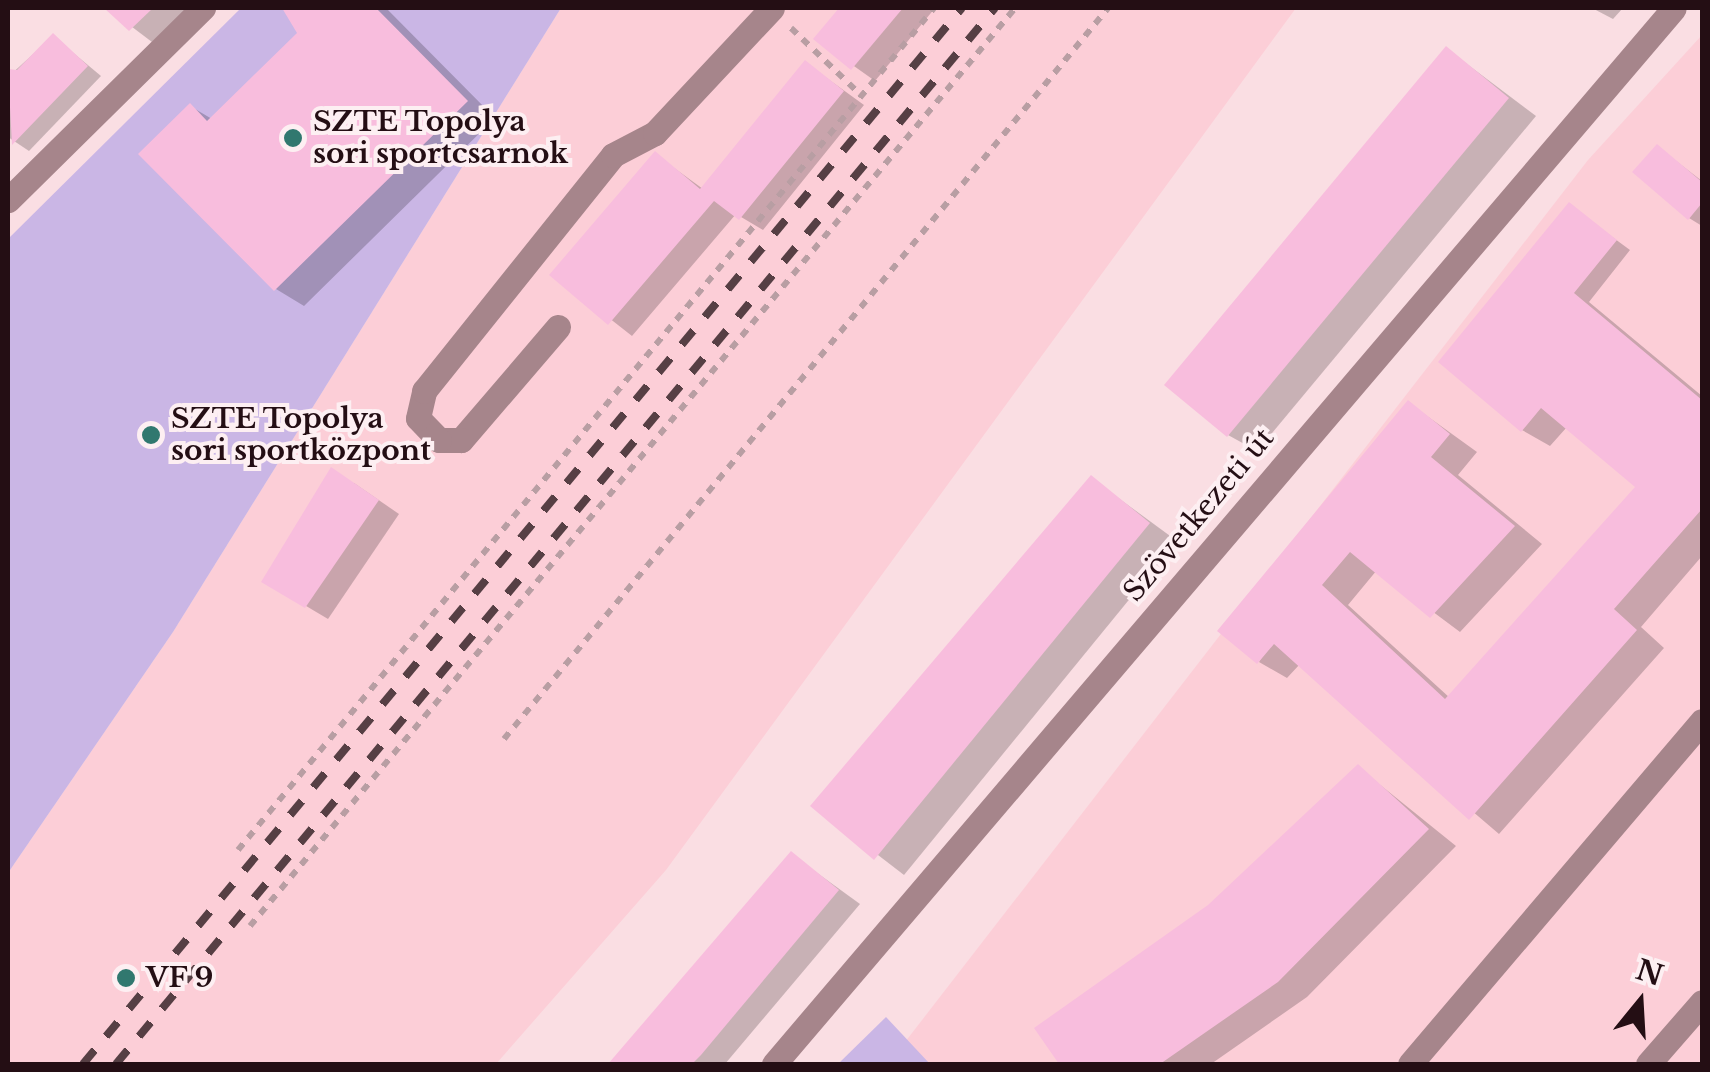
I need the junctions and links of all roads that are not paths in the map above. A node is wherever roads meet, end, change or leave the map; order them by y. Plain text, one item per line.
1 (203, 8) edge
2 (1674, 8) edge
3 (778, 13) edge
4 (8, 200) edge
5 (558, 327) dead end
6 (1702, 721) edge
7 (1702, 1002) edge
8 (786, 1058) edge
9 (1410, 1064) edge
10 (1648, 1064) edge

1 - 4 street
2 - 8 street, Szövetkezeti út
3 - 5 street
6 - 9 street
7 - 10 street

